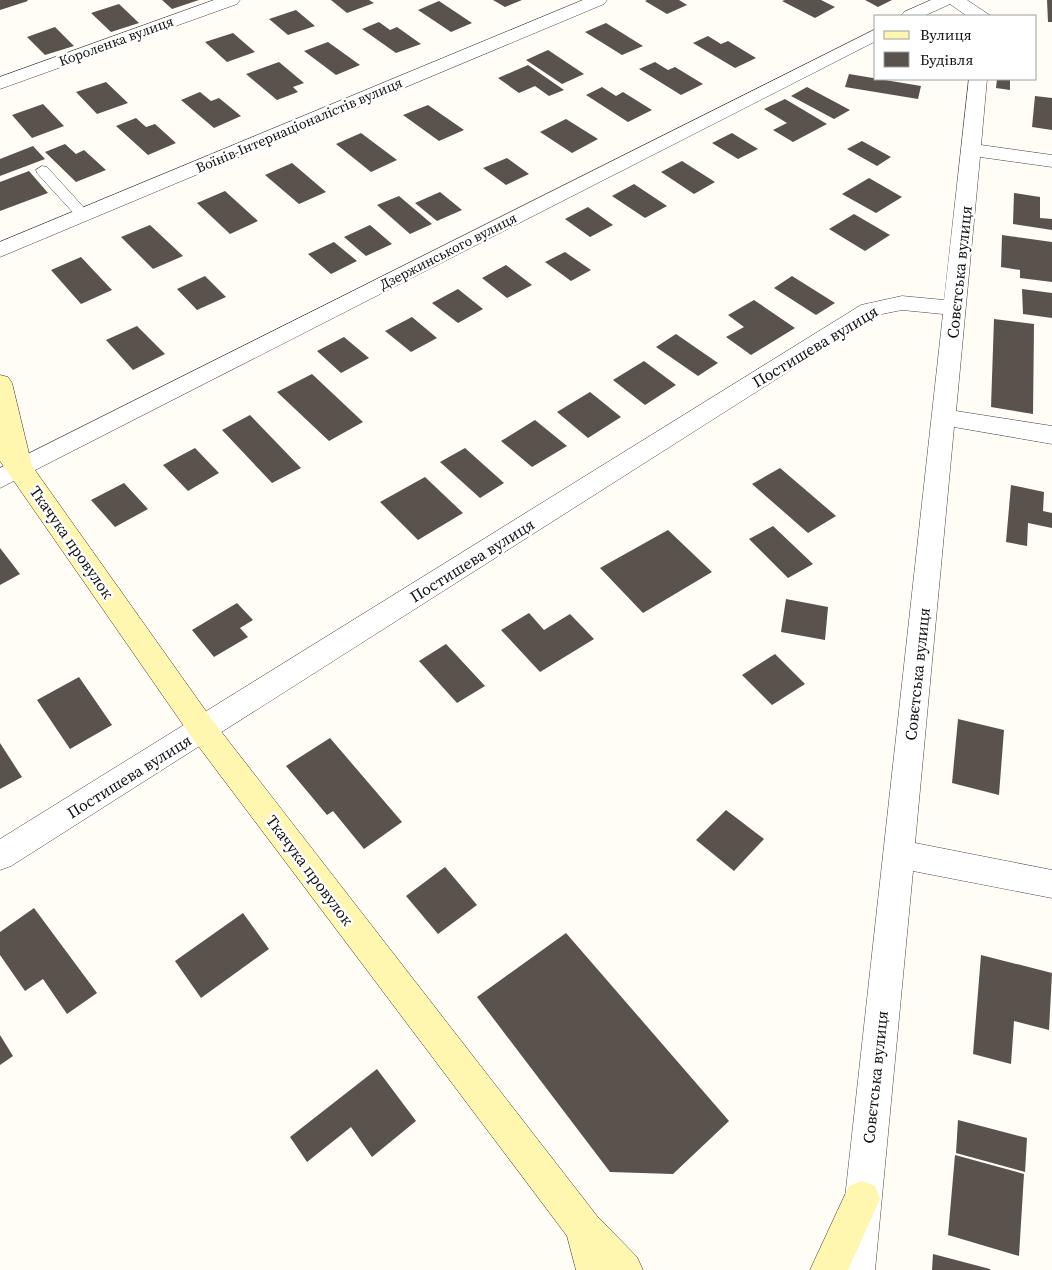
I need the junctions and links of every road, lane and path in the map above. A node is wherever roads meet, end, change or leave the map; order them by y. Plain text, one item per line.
1 (231, 0) edge
2 (598, 0) edge
3 (945, 0) edge
4 (956, 0) edge
5 (986, 11) edge
6 (912, 15) edge
7 (874, 35) edge
8 (978, 80) edge
9 (0, 83) edge
10 (972, 150) junction
11 (1052, 161) edge
12 (42, 170) dead end
13 (83, 215) junction
14 (0, 250) edge
15 (955, 309) junction
16 (0, 384) edge
17 (944, 417) junction
18 (1052, 435) edge
19 (0, 444) edge
20 (10, 474) edge
21 (203, 730) junction
22 (898, 854) junction
23 (0, 856) edge
24 (1052, 884) edge
25 (862, 1199) junction
26 (583, 1227) junction
27 (595, 1270) edge
28 (624, 1270) edge
29 (829, 1270) edge
30 (856, 1270) edge

1 - 9 street, Короленка вулиця
2 - 13 street, Воїнів-Інтернаціоналістів вулиця
3 - 6 street
4 - 5 street
7 - 20 street, Дзержинського вулиця
8 - 10 street, Совєтська вулиця
10 - 11 street
10 - 15 street, Совєтська вулиця
12 - 13 lane
13 - 14 street, Воїнів-Інтернаціоналістів вулиця
15 - 17 street, Совєтська вулиця
15 - 21 street, Постишева вулиця
16 - 20 street
17 - 18 street
17 - 22 street, Совєтська вулиця
19 - 20 street, Ткачука провулок
20 - 21 street, Ткачука провулок
21 - 23 street, Постишева вулиця
21 - 26 street, Ткачука провулок
22 - 24 street
22 - 25 street, Совєтська вулиця
25 - 29 street
25 - 30 street, Совєтська вулиця
26 - 27 street, Ткачука провулок
26 - 28 street

